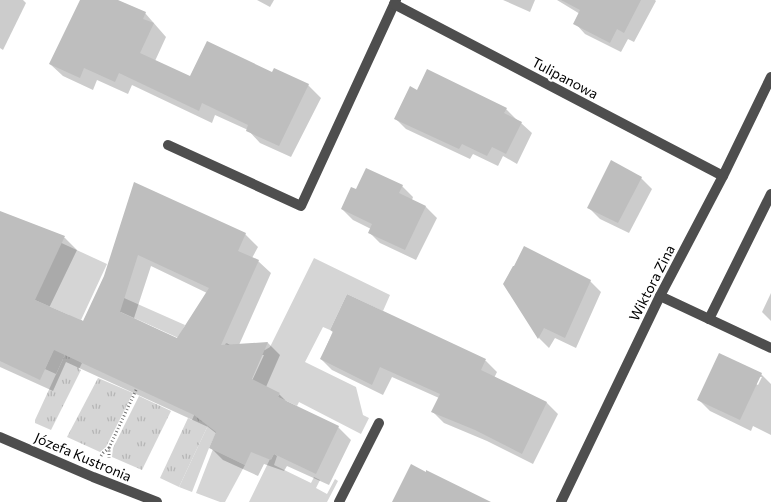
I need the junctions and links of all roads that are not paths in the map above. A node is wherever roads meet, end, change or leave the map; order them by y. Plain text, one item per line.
1 (395, 2) edge
2 (771, 77) edge
3 (168, 146) dead end
4 (723, 176) junction
5 (771, 194) edge
6 (660, 296) junction
7 (709, 319) junction
8 (771, 348) edge
9 (379, 423) dead end
10 (0, 437) edge
11 (157, 502) edge
12 (339, 502) edge
13 (561, 502) edge

1 - 3 street
1 - 4 street, Tulipanowa
2 - 4 street, Wiktora Zina
4 - 6 street, Wiktora Zina
5 - 7 street
6 - 7 street
6 - 13 street, Wiktora Zina
7 - 8 street
9 - 12 street
10 - 11 street, Józefa Kustronia

